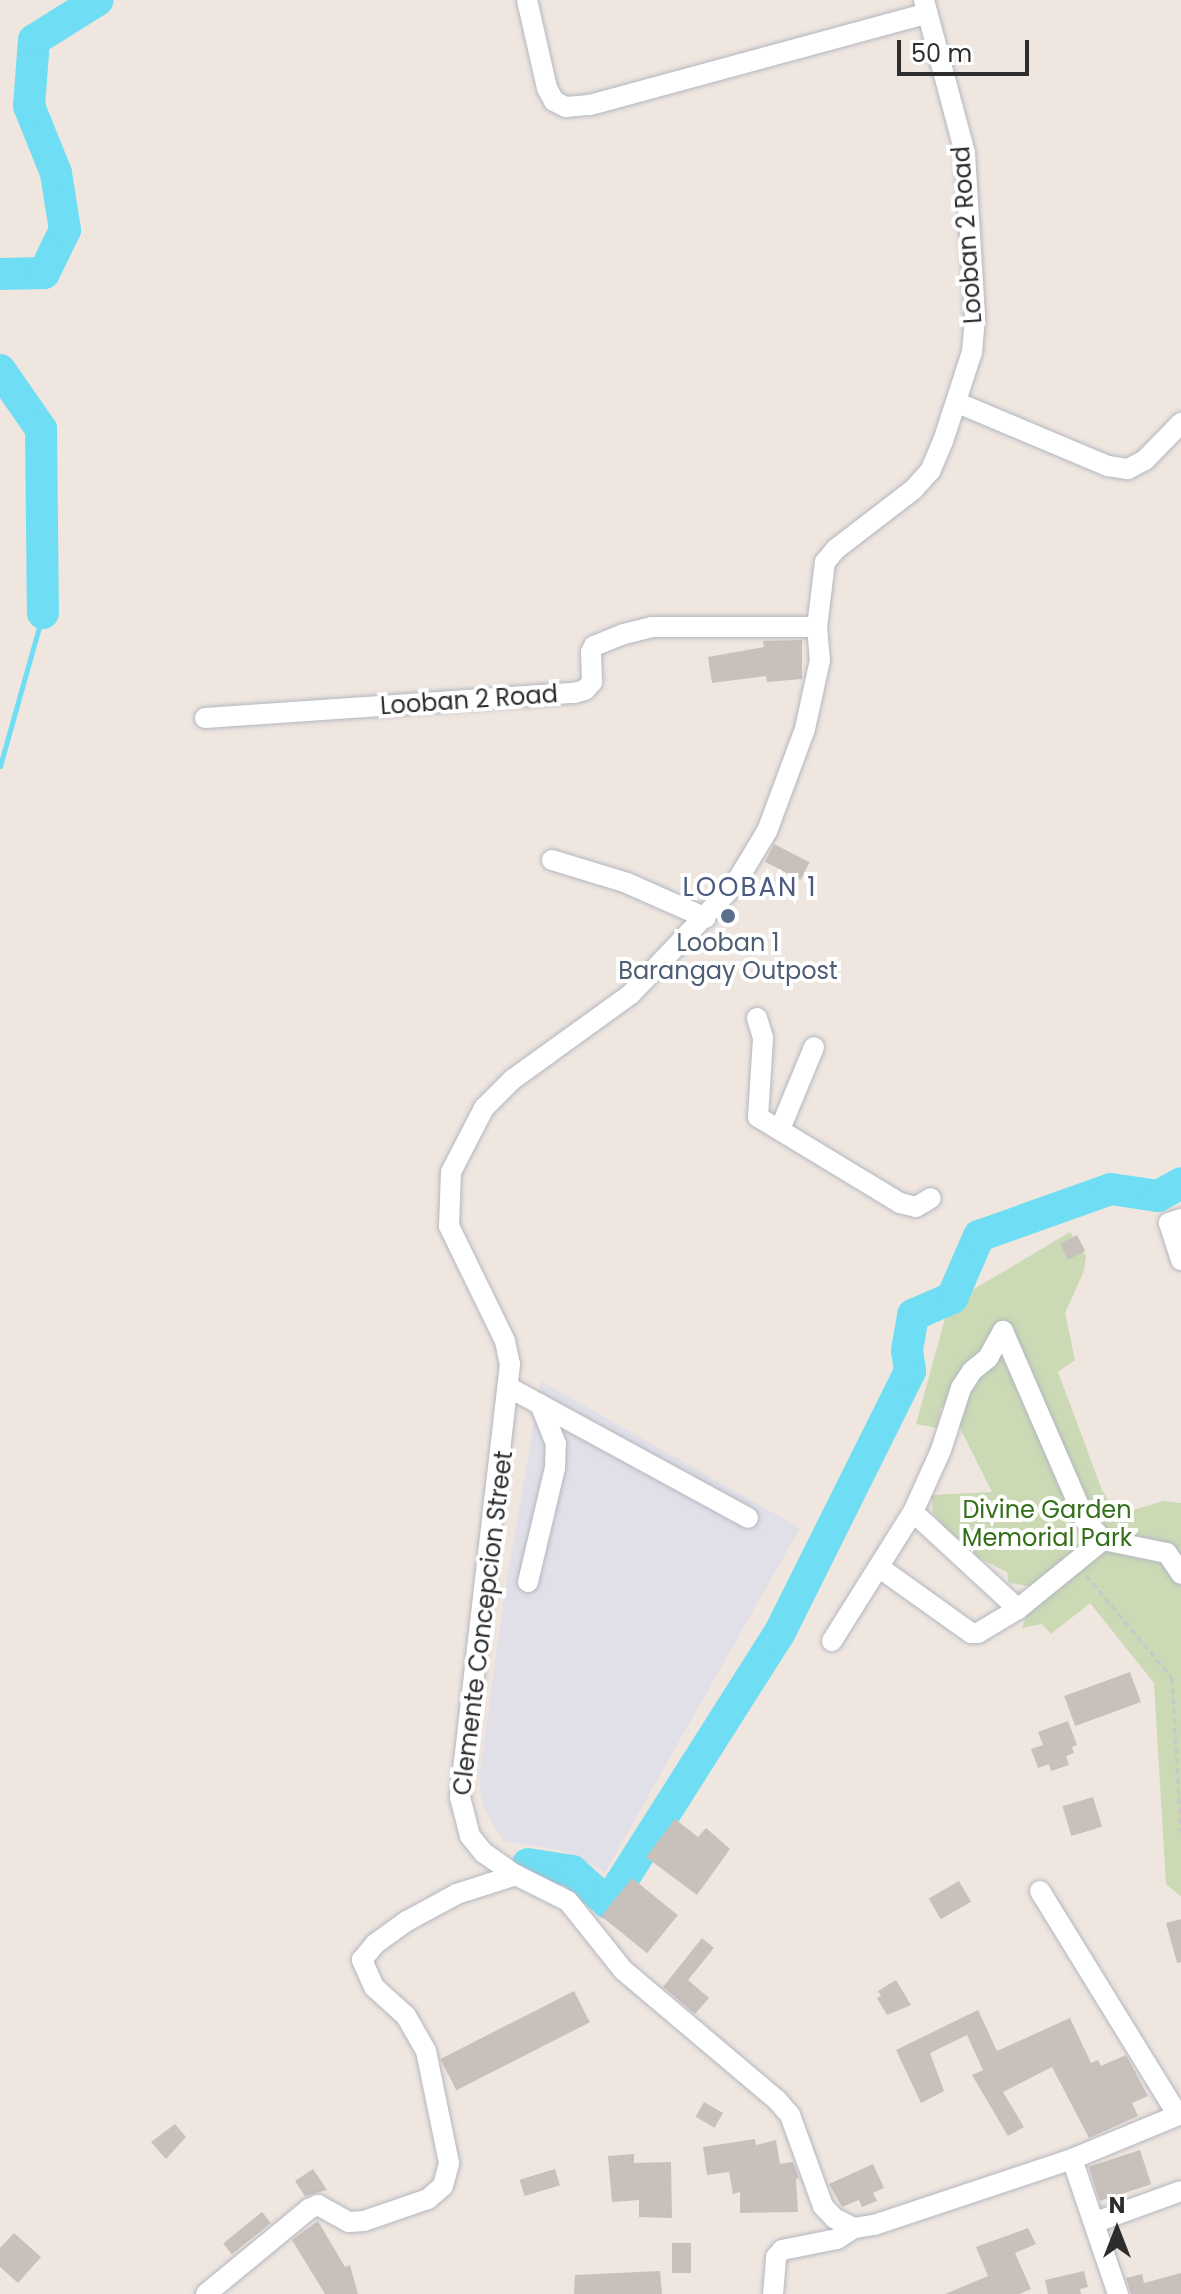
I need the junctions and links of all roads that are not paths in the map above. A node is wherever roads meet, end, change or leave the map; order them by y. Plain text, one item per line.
1 (527, 0) edge
2 (924, 7) edge
3 (958, 403) junction
4 (1181, 423) edge
5 (817, 627) junction
6 (205, 718) dead end
7 (552, 860) dead end
8 (706, 918) junction
9 (757, 1018) dead end
10 (814, 1047) dead end
11 (783, 1122) dead end
12 (931, 1198) dead end
13 (1181, 1219) edge
14 (1181, 1260) edge
15 (510, 1388) junction
16 (540, 1404) junction
17 (913, 1512) junction
18 (748, 1518) dead end
19 (1103, 1540) junction
20 (880, 1568) junction
21 (1181, 1574) edge
22 (528, 1582) dead end
23 (1018, 1609) junction
24 (832, 1641) dead end
25 (516, 1875) junction
26 (1040, 1891) dead end
27 (1179, 2115) edge
28 (1072, 2159) junction
29 (1181, 2191) edge
30 (1096, 2222) junction
31 (854, 2228) junction
32 (206, 2294) edge
33 (773, 2294) edge
34 (1118, 2294) edge

1 - 2 street
2 - 3 street, Looban 2 Road
3 - 4 street
3 - 5 street, Looban 2 Road
5 - 6 street, Looban 2 Road
5 - 8 street, Clemente Concepcion Street
7 - 8 street
8 - 15 street, Clemente Concepcion Street
9 - 12 street
10 - 11 street
13 - 14 street
15 - 16 street
15 - 25 street, Clemente Concepcion Street
16 - 18 street
16 - 22 street
17 - 19 street
17 - 20 street
17 - 23 street
19 - 21 street
19 - 23 street
20 - 23 street
20 - 24 street
25 - 31 street, Clemente Concepcion Street
25 - 32 street
26 - 27 street
27 - 28 street
28 - 30 street
28 - 31 street
29 - 30 street
30 - 34 street
31 - 33 street

